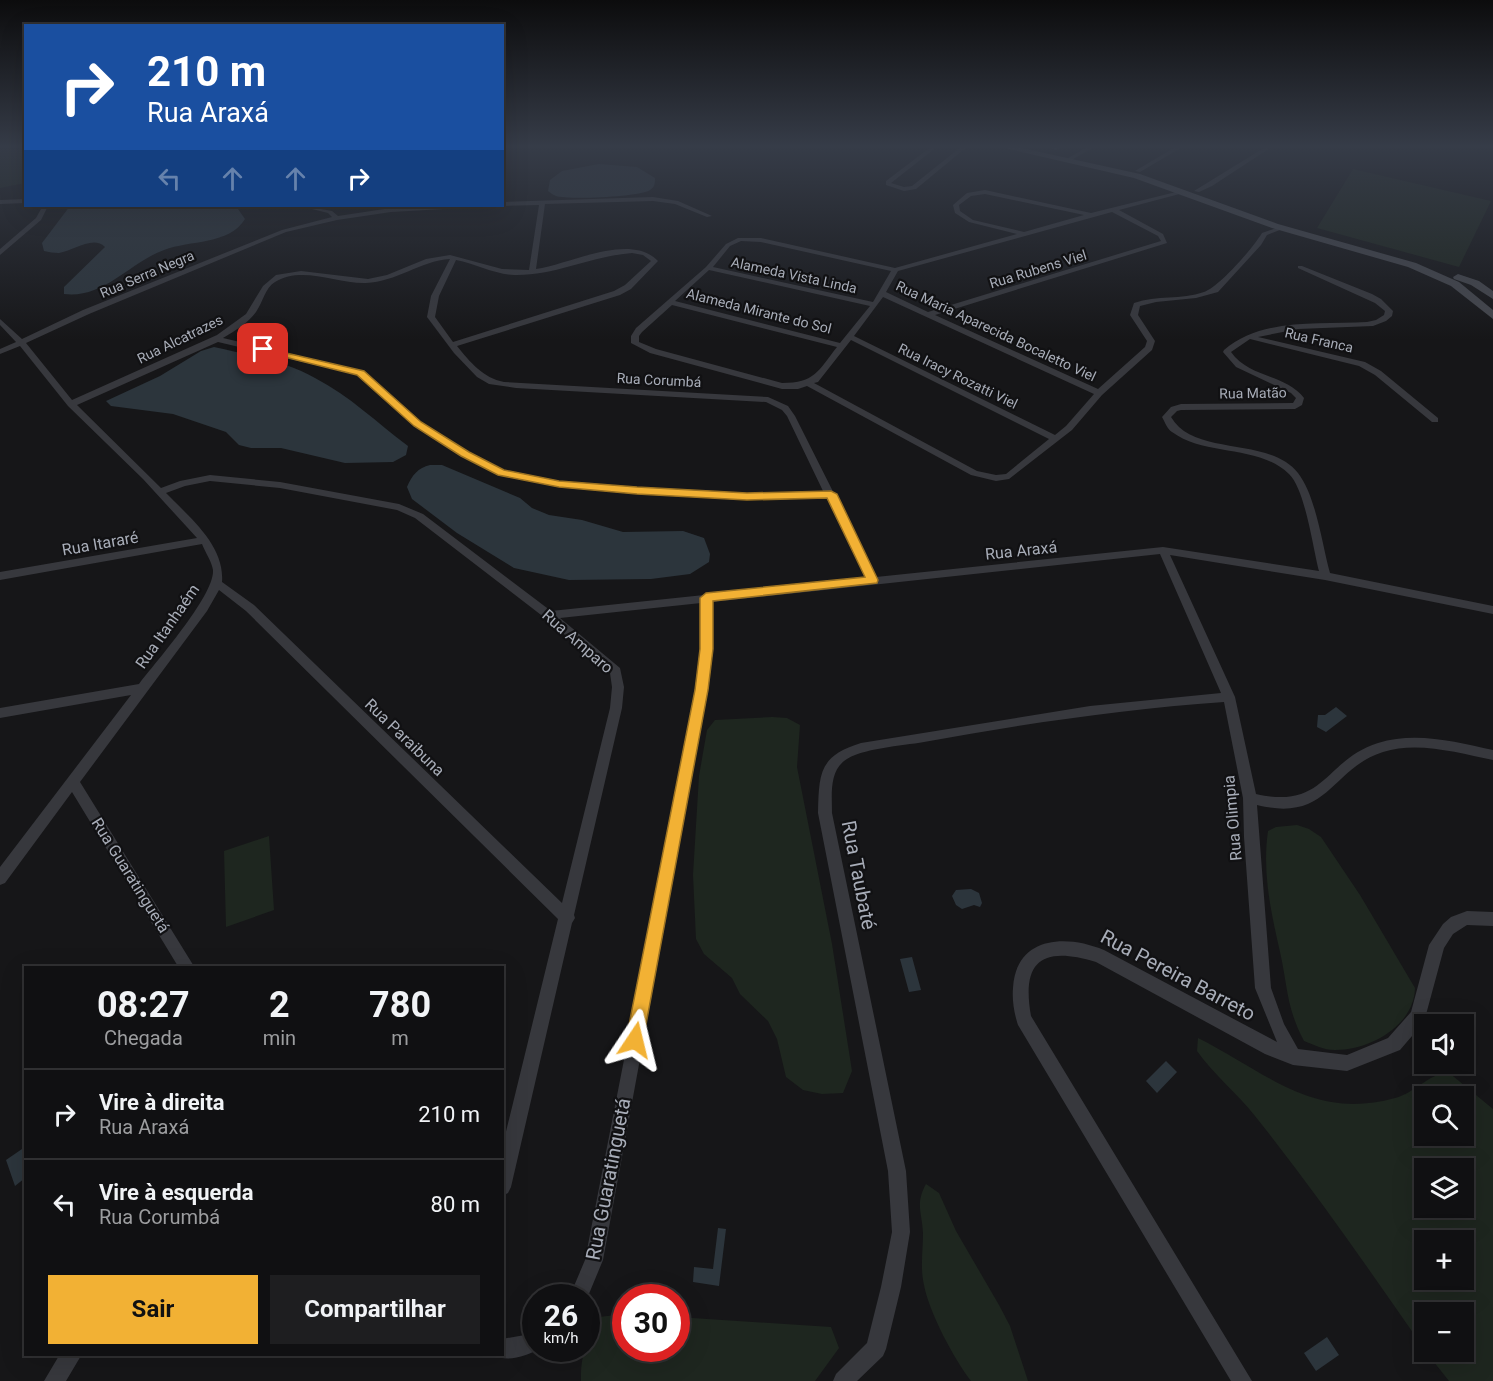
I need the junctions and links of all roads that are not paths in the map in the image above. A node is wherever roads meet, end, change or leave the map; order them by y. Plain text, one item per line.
1 (43, 210) edge
2 (324, 210) edge
3 (388, 210) edge
4 (541, 210) edge
5 (694, 210) edge
6 (957, 210) edge
7 (1074, 210) edge
8 (1106, 210) edge
9 (1115, 210) edge
10 (1234, 210) edge
11 (1246, 210) edge
12 (1091, 214) junction
13 (709, 216) dead end
14 (337, 218) junction
15 (1282, 228) junction
16 (1023, 234) junction
17 (0, 254) edge
18 (454, 257) junction
19 (1300, 267) dead end
20 (708, 268) junction
21 (895, 270) junction
22 (532, 272) junction
23 (1451, 276) junction
24 (1487, 289) edge
25 (881, 293) junction
26 (1493, 296) edge
27 (670, 302) junction
28 (1493, 304) edge
29 (875, 305) junction
30 (926, 315) junction
31 (1493, 316) edge
32 (0, 321) edge
33 (849, 336) junction
34 (1249, 337) junction
35 (217, 339) junction
36 (20, 341) junction
37 (452, 345) junction
38 (841, 346) junction
39 (0, 352) edge
40 (812, 382) junction
41 (1099, 393) junction
42 (71, 404) junction
43 (1435, 420) dead end
44 (1056, 439) junction
45 (159, 492) junction
46 (831, 494) junction
47 (205, 540) junction
48 (1163, 550) junction
49 (0, 576) edge
50 (1325, 576) junction
51 (872, 580) junction
52 (216, 584) junction
53 (706, 598) junction
54 (1493, 610) edge
55 (549, 615) junction
56 (144, 688) junction
57 (1230, 697) junction
58 (0, 713) edge
59 (1493, 755) edge
60 (73, 782) junction
61 (1250, 798) junction
62 (0, 878) edge
63 (568, 918) junction
64 (1493, 919) edge
65 (187, 966) edge
66 (1293, 1057) junction
67 (504, 1179) edge
68 (584, 1284) edge
69 (522, 1346) edge
70 (504, 1349) edge
71 (71, 1356) edge
72 (54, 1381) edge
73 (843, 1381) edge
74 (1242, 1381) edge

1 - 17 street
2 - 14 street
3 - 14 street, Rua Serra Negra
4 - 22 street
5 - 13 street
6 - 16 street
7 - 12 street
8 - 12 street
9 - 30 street, Rua Rubens Viel
10 - 15 main road
11 - 23 main road
12 - 16 street
14 - 36 street, Rua Serra Negra
15 - 31 main road
15 - 41 street
16 - 21 street
18 - 22 street, Rua Alcatrazes
18 - 35 street, Rua Alcatrazes
18 - 37 street, Rua Corumbá
19 - 34 street, Rua Matão
20 - 21 street
20 - 27 street
20 - 29 street, Alameda Vista Linda
21 - 25 street
22 - 37 street, Rua Alcatrazes
23 - 24 main road
23 - 28 main road
24 - 26 main road
25 - 29 street
25 - 30 street, Rua Maria Aparecida Bocaletto Viel
27 - 38 street, Alameda Mirante do Sol
27 - 40 street
29 - 33 street
30 - 41 street, Rua Maria Aparecida Bocaletto Viel
32 - 36 street, Rua Itanhaém
33 - 38 street
33 - 44 street, Rua Iracy Rozatti Viel
34 - 43 street, Rua Franca
34 - 50 street, Rua Matão
35 - 42 street, Rua Alcatrazes
35 - 46 street
36 - 39 street, Rua Serra Negra
36 - 42 street, Rua Itanhaém
37 - 46 street, Rua Corumbá
38 - 40 street
40 - 44 street
41 - 44 street
42 - 45 street, Rua Itanhaém
45 - 47 street, Rua Itanhaém
45 - 55 street, Rua Amparo
46 - 51 street, Rua Corumbá
47 - 49 street, Rua Itararé
47 - 52 street, Rua Itanhaém
48 - 50 street, Rua Araxá
48 - 51 street, Rua Araxá
48 - 57 street, Rua Olimpia
50 - 54 street, Rua Araxá
51 - 53 street, Rua Araxá
52 - 56 street, Rua Itanhaém
52 - 63 street, Rua Paraibuna
53 - 55 street, Rua Araxá
53 - 68 street, Rua Guaratinguetá
55 - 63 street, Rua Amparo
56 - 58 street
56 - 60 street, Rua Itanhaém
57 - 61 street, Rua Olimpia
57 - 73 street, Rua Taubaté
59 - 61 street
60 - 62 street, Rua Itanhaém
60 - 65 street, Rua Guaratinguetá
61 - 66 street, Rua Olimpia
63 - 67 street, Rua Amparo
64 - 66 street, Rua Pereira Barreto
66 - 74 street, Rua Pereira Barreto
69 - 70 street
71 - 72 street

